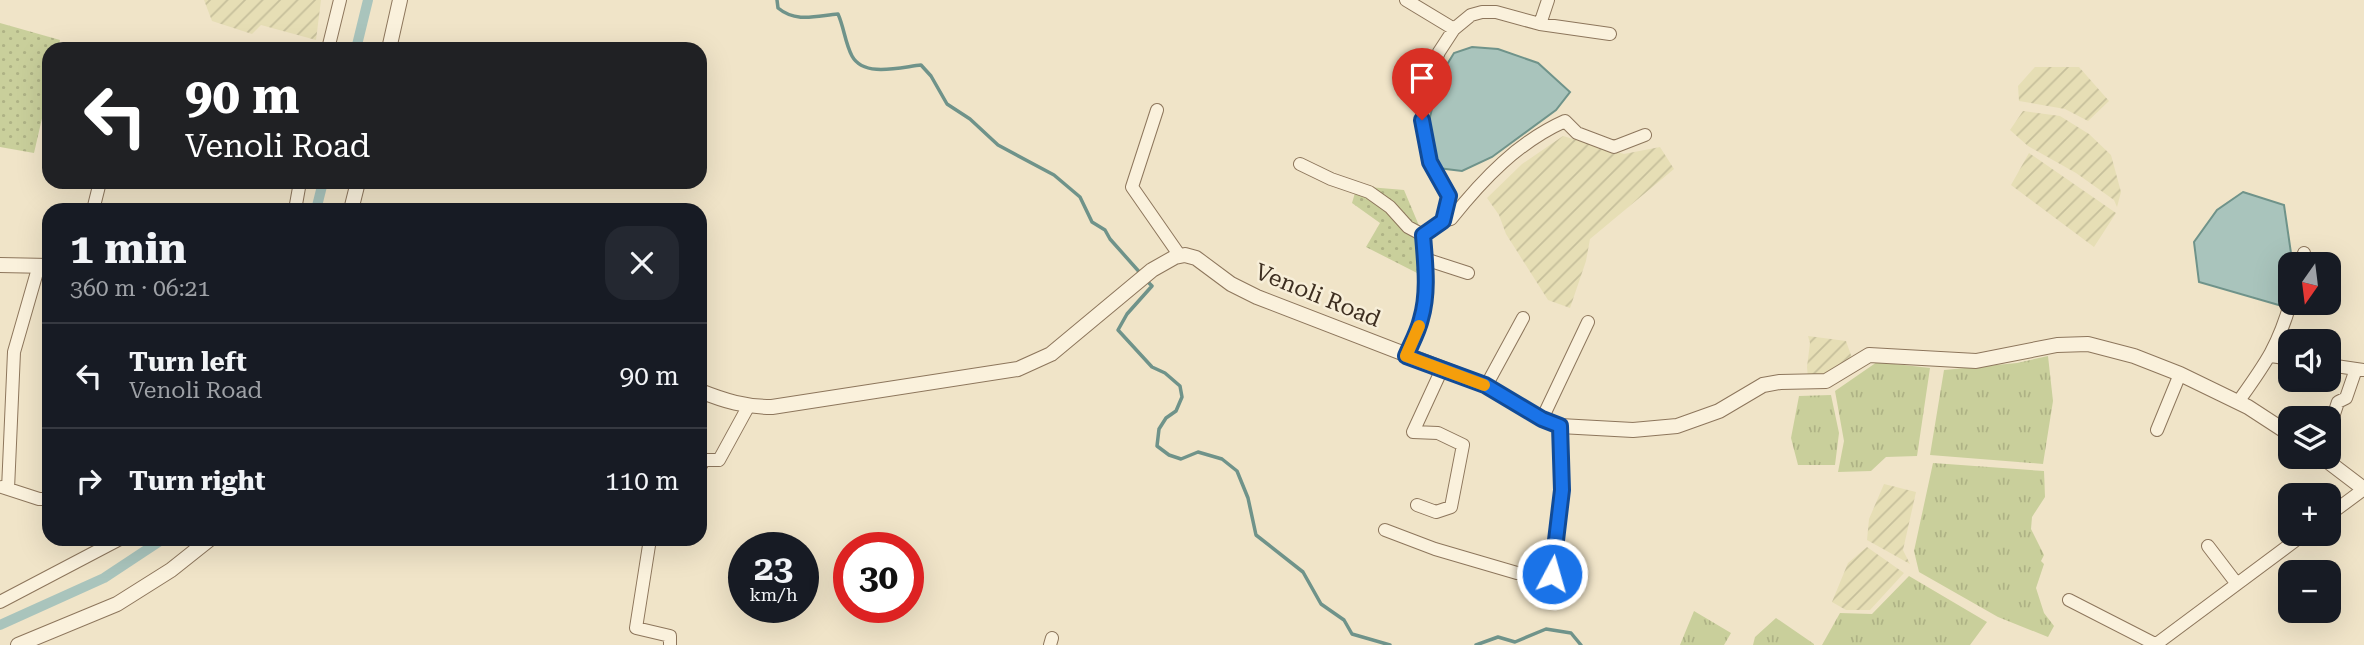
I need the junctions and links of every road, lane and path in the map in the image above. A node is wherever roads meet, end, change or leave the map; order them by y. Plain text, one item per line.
1 (340, 0) edge
2 (400, 0) edge
3 (1406, 0) edge
4 (1548, 0) edge
5 (1539, 24) junction
6 (1454, 29) junction
7 (1610, 33) dead end
8 (330, 42) edge
9 (391, 42) edge
10 (1157, 110) dead end
11 (1645, 135) dead end
12 (1300, 164) dead end
13 (1449, 196) junction
14 (1462, 205) junction
15 (1443, 221) junction
16 (1423, 235) junction
17 (1180, 256) junction
18 (1425, 259) junction
19 (0, 265) edge
20 (42, 265) edge
21 (42, 271) edge
22 (1468, 273) dead end
23 (2287, 315) edge
24 (1523, 318) dead end
25 (1588, 322) dead end
26 (1406, 356) junction
27 (2271, 356) junction
28 (2278, 357) edge
29 (2341, 367) edge
30 (1442, 369) junction
31 (2360, 370) edge
32 (2180, 373) junction
33 (1486, 386) junction
34 (707, 394) edge
35 (2238, 402) junction
36 (2337, 406) edge
37 (748, 407) junction
38 (1542, 419) junction
39 (1560, 426) junction
40 (2278, 427) edge
41 (5, 428) edge
42 (2157, 430) dead end
43 (707, 460) edge
44 (2338, 469) edge
45 (4, 487) edge
46 (2364, 489) edge
47 (42, 499) edge
48 (1417, 505) dead end
49 (2341, 506) edge
50 (1385, 530) dead end
51 (107, 546) edge
52 (201, 546) edge
53 (649, 546) edge
54 (2207, 546) dead end
55 (2288, 546) edge
56 (2237, 584) junction
57 (2069, 600) dead end
58 (0, 603) edge
59 (18, 645) edge
60 (670, 645) edge
61 (2156, 645) edge

1 - 8 street
2 - 9 street
3 - 6 street
4 - 5 street
5 - 6 street
5 - 7 street
6 - 13 street
10 - 17 street
11 - 14 street
12 - 16 street
13 - 14 street
13 - 15 street
14 - 15 street
15 - 16 street
16 - 18 street
17 - 26 street, Venoli Road
17 - 37 street
18 - 22 street
18 - 26 street
19 - 20 street
21 - 41 street
23 - 27 street
24 - 33 street
25 - 38 street
26 - 30 street, Venoli Road
27 - 28 street
27 - 35 street
29 - 31 street
30 - 33 street, Venoli Road
30 - 48 street
31 - 36 street
32 - 35 street, Venoli Road
32 - 39 street, Venoli Road
32 - 42 street
33 - 38 street, Venoli Road
34 - 37 street
35 - 40 street, Venoli Road
37 - 43 street
38 - 39 street, Venoli Road
39 - 50 street
41 - 45 street
44 - 46 street
45 - 47 street
46 - 49 street
51 - 58 street
52 - 59 street
53 - 60 street
54 - 56 street
55 - 56 street
56 - 61 street
57 - 61 street

